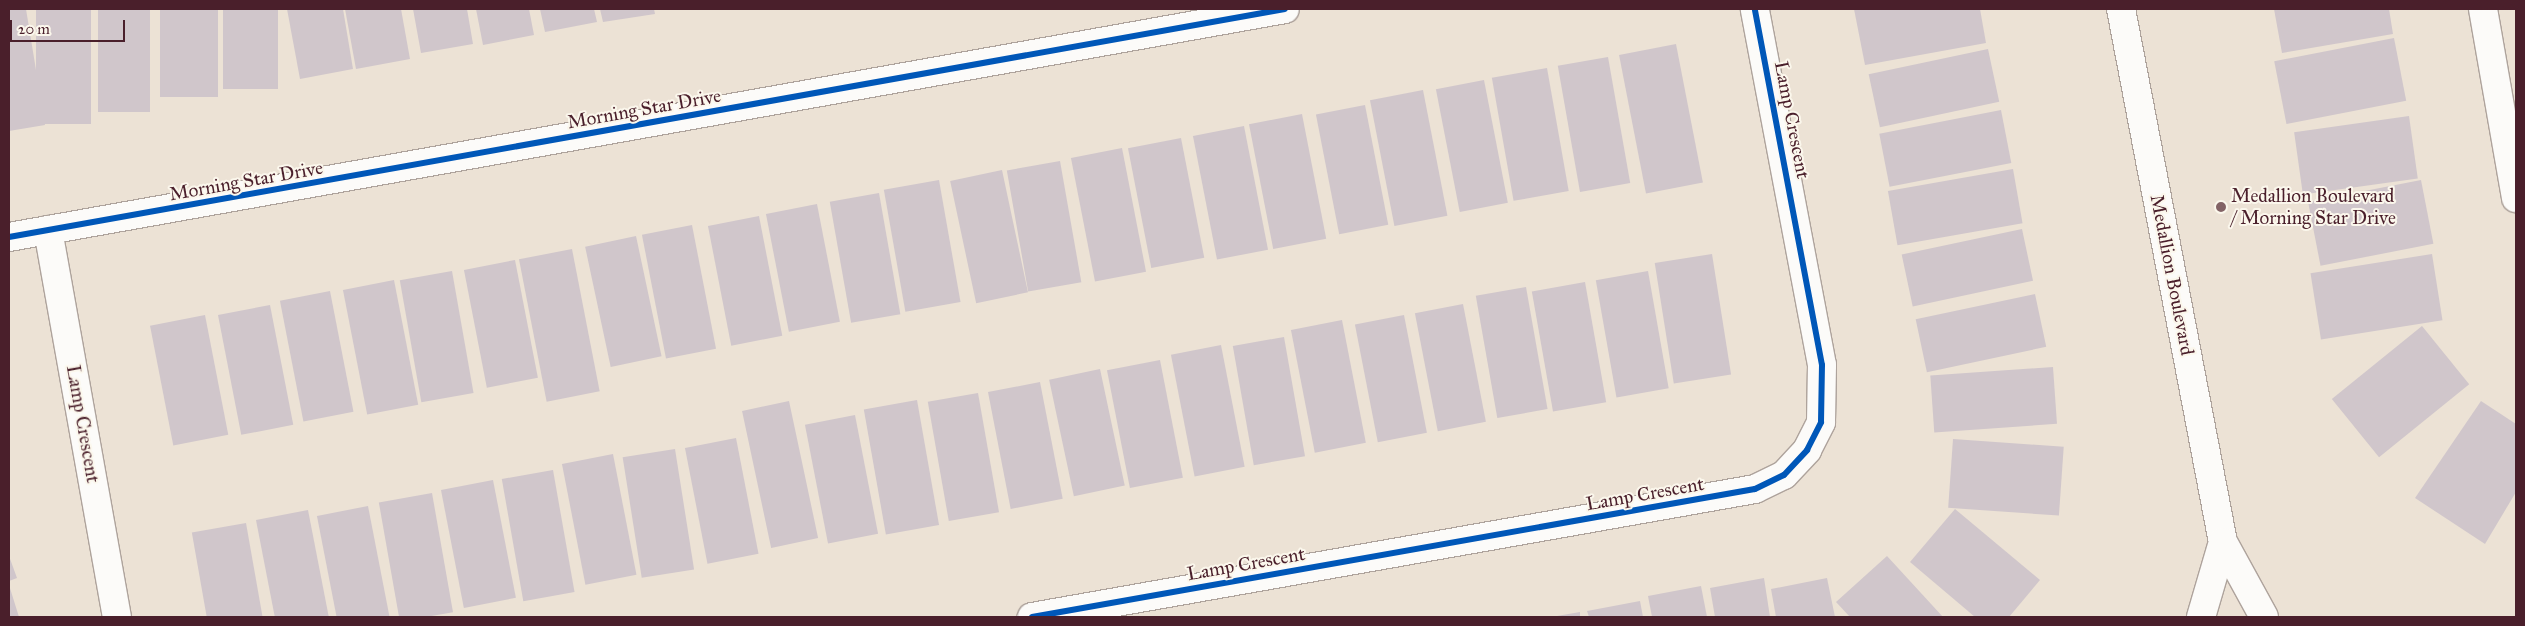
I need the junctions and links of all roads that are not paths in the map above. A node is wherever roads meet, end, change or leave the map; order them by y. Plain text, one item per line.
1 (1285, 9) edge
2 (1756, 9) edge
3 (2121, 9) edge
4 (2484, 9) edge
5 (2516, 198) edge
6 (48, 230) junction
7 (9, 237) edge
8 (2223, 542) junction
9 (117, 617) edge
10 (1032, 617) edge
11 (2201, 617) edge
12 (2264, 617) edge

1 - 6 street, Morning Star Drive
2 - 10 street, Lamp Crescent
3 - 8 street, Medallion Boulevard
4 - 5 street
6 - 7 street, Morning Star Drive
6 - 9 street, Lamp Crescent
8 - 11 street, Medallion Boulevard
8 - 12 street, Medallion Boulevard

